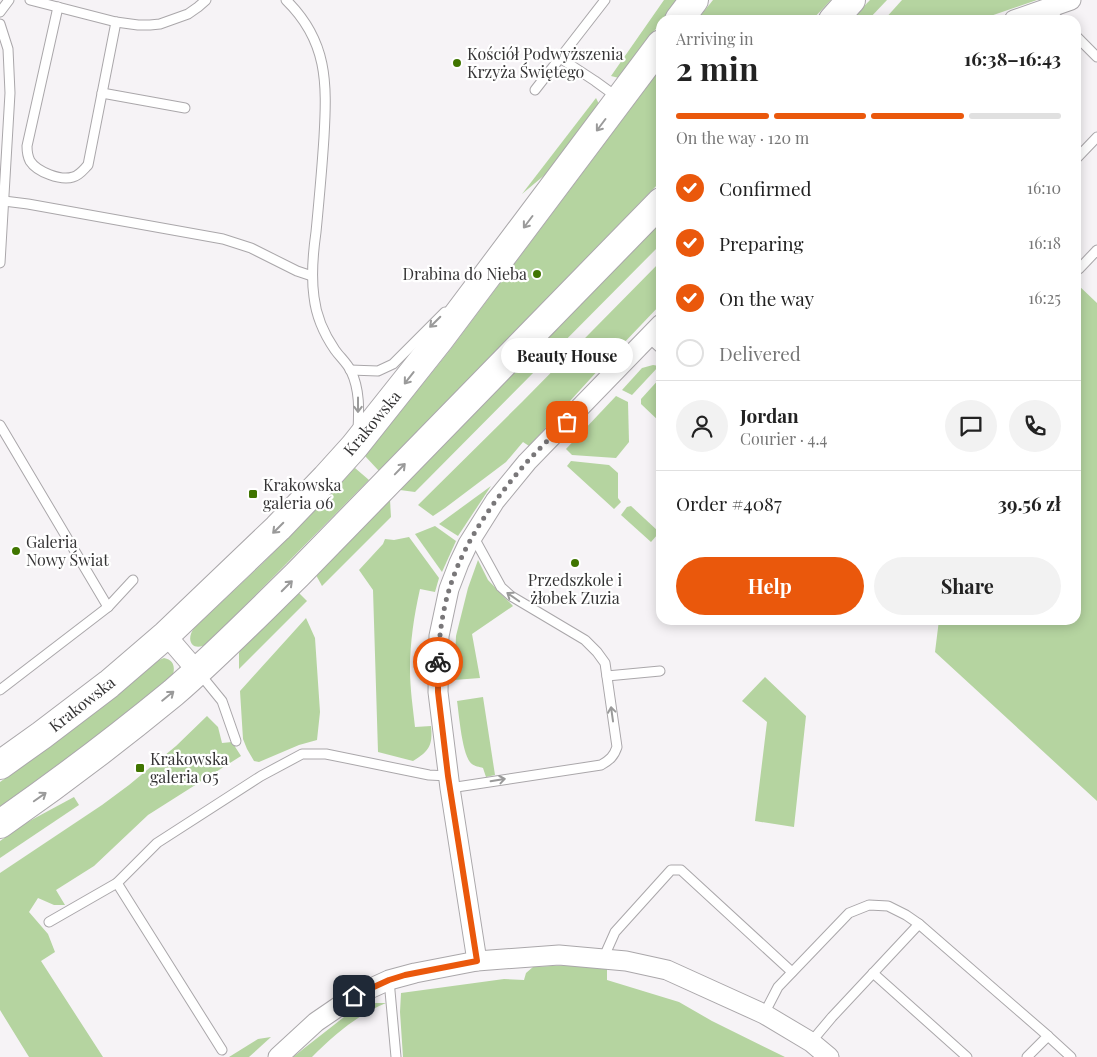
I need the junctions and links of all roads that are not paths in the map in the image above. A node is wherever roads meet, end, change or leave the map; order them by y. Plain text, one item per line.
1 (9, 0) edge
2 (30, 0) edge
3 (206, 0) edge
4 (286, 0) edge
5 (605, 0) edge
6 (694, 0) edge
7 (851, 0) edge
8 (1071, 0) edge
9 (58, 7) junction
10 (0, 12) edge
11 (1053, 14) edge
12 (683, 15) edge
13 (838, 15) edge
14 (116, 22) junction
15 (0, 24) edge
16 (1081, 44) edge
17 (656, 51) edge
18 (1097, 56) edge
19 (560, 58) junction
20 (535, 90) dead end
21 (102, 92) junction
22 (620, 99) junction
23 (185, 108) dead end
24 (1097, 137) edge
25 (1081, 154) edge
26 (4, 202) junction
27 (656, 207) edge
28 (507, 250) junction
29 (1097, 250) edge
30 (0, 263) edge
31 (1081, 267) edge
32 (312, 276) junction
33 (656, 338) edge
34 (350, 370) junction
35 (0, 425) edge
36 (358, 441) junction
37 (474, 536) junction
38 (133, 580) dead end
39 (108, 607) junction
40 (166, 635) junction
41 (197, 671) junction
42 (660, 671) dead end
43 (607, 676) junction
44 (0, 690) edge
45 (236, 741) dead end
46 (0, 765) edge
47 (449, 782) junction
48 (0, 824) edge
49 (117, 883) junction
50 (49, 922) dead end
51 (919, 924) junction
52 (603, 959) junction
53 (477, 961) junction
54 (792, 972) junction
55 (873, 973) junction
56 (389, 980) junction
57 (764, 1014) junction
58 (1048, 1036) junction
59 (812, 1042) junction
60 (222, 1050) dead end
61 (278, 1057) edge
62 (396, 1057) edge
63 (829, 1057) edge
64 (967, 1057) edge
65 (1027, 1057) edge
66 (1071, 1057) edge

1 - 10 lane
2 - 9 lane
3 - 14 lane
4 - 32 lane
5 - 19 lane
6 - 12 main road
7 - 13 main road
8 - 11 street
9 - 14 lane
9 - 21 lane
14 - 21 lane
15 - 26 lane
16 - 18 lane
17 - 22 main road, Krakowska
19 - 20 lane
19 - 22 lane
21 - 23 lane
22 -> 28 main road, Krakowska
24 - 25 lane
26 - 30 lane
26 - 32 lane
41 -> 27 main road
28 -> 34 lane
28 -> 36 main road, Krakowska
29 - 31 lane
32 - 34 lane
33 - 37 street
34 -> 36 lane
35 - 39 lane
36 -> 40 main road, Krakowska
43 -> 37 lane
37 - 47 street
38 - 39 lane
39 - 44 lane
40 - 41 street
40 - 46 main road, Krakowska
41 - 45 lane
48 -> 41 main road
42 - 43 lane
47 -> 43 lane
47 - 49 lane
47 - 53 street
49 - 50 lane
49 - 60 lane
51 - 54 lane
51 - 55 lane
51 - 58 lane
52 - 53 street
52 - 54 lane
52 - 57 street
53 - 56 street
54 - 57 lane
55 - 59 lane
55 - 64 lane
56 - 61 street
56 - 62 lane
57 - 59 street
58 - 65 lane
58 - 66 lane
59 - 63 street

